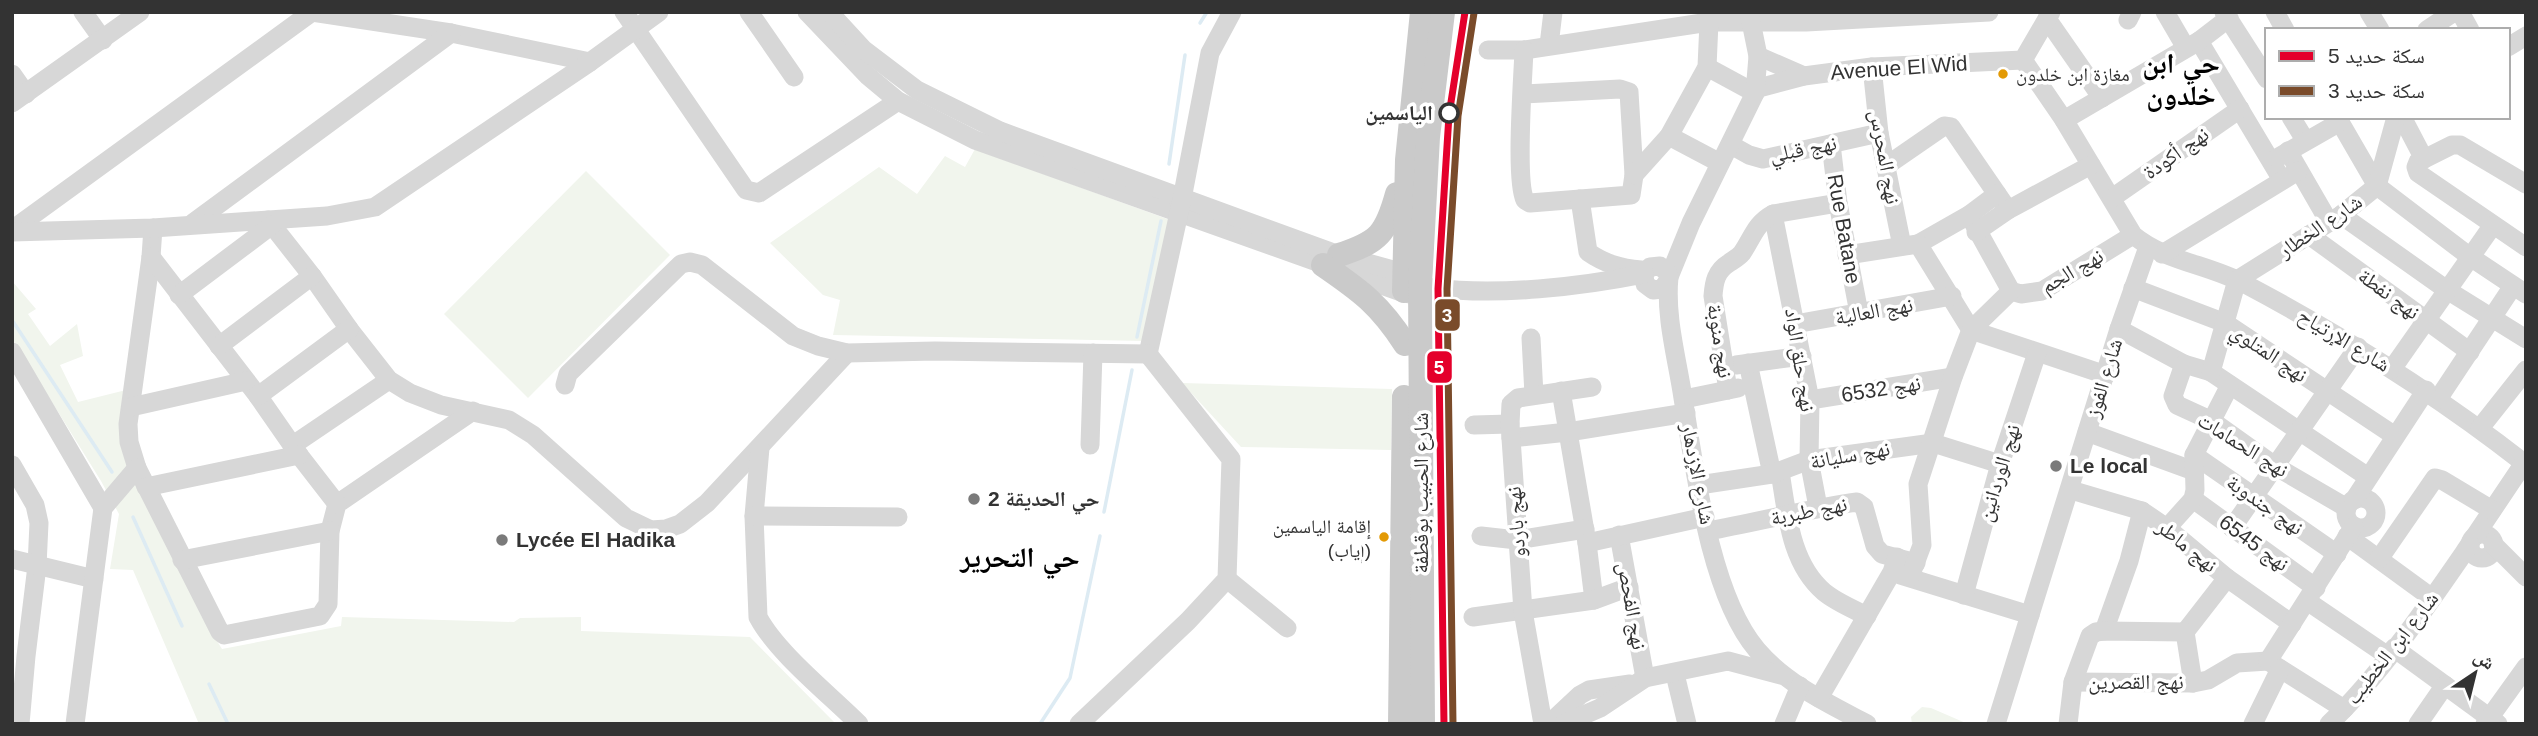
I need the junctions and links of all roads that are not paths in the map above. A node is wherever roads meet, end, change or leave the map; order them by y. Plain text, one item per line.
1 (83, 12) edge
2 (140, 12) edge
3 (312, 12) edge
4 (624, 12) edge
5 (659, 12) edge
6 (749, 12) edge
7 (807, 12) edge
8 (829, 12) edge
9 (1231, 12) edge
10 (1422, 12) edge
11 (1443, 12) edge
12 (1553, 12) edge
13 (1989, 12) edge
14 (2165, 12) edge
15 (2275, 12) edge
16 (2454, 12) edge
17 (2460, 12) edge
18 (2049, 15) edge
19 (2227, 15) edge
20 (1750, 16) edge
21 (1679, 19) edge
22 (1709, 22) junction
23 (2285, 28) edge
24 (2430, 28) edge
25 (2469, 28) edge
26 (636, 29) junction
27 (450, 33) junction
28 (2526, 36) edge
29 (103, 40) junction
30 (1549, 45) junction
31 (2192, 45) junction
32 (2510, 46) edge
33 (1524, 50) junction
34 (1488, 51) dead end
35 (1758, 56) junction
36 (2023, 60) junction
37 (590, 62) junction
38 (1707, 67) junction
39 (1872, 67) junction
40 (12, 74) edge
41 (1804, 76) junction
42 (2265, 76) edge
43 (794, 77) dead end
44 (1755, 91) junction
45 (1522, 94) junction
46 (19, 98) edge
47 (2102, 98) junction
48 (898, 101) junction
49 (2240, 109) junction
50 (2292, 119) edge
51 (2339, 119) edge
52 (2395, 119) edge
53 (2403, 119) edge
54 (2064, 120) junction
55 (1878, 134) junction
56 (1669, 136) junction
57 (2305, 140) junction
58 (1831, 144) junction
59 (1731, 145) junction
60 (2281, 156) junction
61 (2424, 159) junction
62 (1407, 160) junction
63 (1720, 163) junction
64 (2091, 165) junction
65 (1886, 166) junction
66 (1634, 175) junction
67 (2290, 175) junction
68 (2526, 184) edge
69 (2377, 186) junction
70 (1997, 194) junction
71 (2112, 198) junction
72 (1580, 199) junction
73 (1838, 203) junction
74 (1180, 206) junction
75 (2008, 210) junction
76 (1773, 214) junction
77 (2335, 218) junction
78 (193, 223) junction
79 (270, 223) junction
80 (1973, 224) junction
81 (2493, 225) junction
82 (153, 228) junction
83 (12, 231) edge
84 (2309, 235) junction
85 (1910, 245) junction
86 (2147, 246) junction
87 (2526, 247) edge
88 (1847, 255) junction
89 (2469, 256) junction
90 (151, 257) junction
91 (1331, 260) junction
92 (312, 276) junction
93 (1655, 278) junction
94 (2237, 279) junction
95 (1416, 286) junction
96 (2133, 288) junction
97 (2447, 290) junction
98 (2519, 290) edge
99 (2011, 291) junction
100 (179, 295) junction
101 (1952, 296) junction
102 (1859, 313) junction
103 (2426, 320) junction
104 (2491, 320) junction
105 (2225, 323) junction
106 (1795, 324) junction
107 (349, 329) junction
108 (1970, 330) junction
109 (2119, 330) junction
110 (1531, 338) dead end
111 (2526, 340) edge
112 (1405, 344) junction
113 (219, 346) junction
114 (2358, 347) junction
115 (12, 352) edge
116 (2470, 352) junction
117 (847, 353) junction
118 (1093, 353) junction
119 (2037, 353) junction
120 (1148, 354) junction
121 (1802, 356) junction
122 (1748, 363) junction
123 (2184, 364) junction
124 (1724, 367) junction
125 (2392, 369) junction
126 (2526, 370) edge
127 (2211, 372) junction
128 (2106, 374) junction
129 (1953, 377) junction
130 (389, 380) junction
131 (565, 385) dead end
132 (2230, 385) junction
133 (1753, 386) junction
134 (1592, 387) dead end
135 (252, 389) junction
136 (1728, 390) junction
137 (1561, 391) junction
138 (2326, 391) junction
139 (2432, 394) junction
140 (1534, 395) junction
141 (1810, 400) junction
142 (1685, 406) junction
143 (131, 407) junction
144 (473, 411) junction
145 (2212, 421) junction
146 (1474, 425) dead end
147 (2480, 428) junction
148 (1510, 431) junction
149 (2298, 431) junction
150 (1568, 432) junction
151 (2087, 432) junction
152 (2395, 436) junction
153 (1933, 443) junction
154 (1090, 445) dead end
155 (760, 448) junction
156 (296, 450) junction
157 (1809, 460) junction
158 (2525, 461) edge
159 (2194, 463) junction
160 (2000, 464) junction
161 (12, 466) edge
162 (2275, 466) junction
163 (137, 468) junction
164 (1776, 473) junction
165 (2368, 477) junction
166 (1699, 485) junction
167 (146, 487) junction
168 (2071, 490) junction
169 (2253, 497) junction
170 (2193, 499) junction
171 (337, 504) junction
172 (1818, 507) junction
173 (103, 509) junction
174 (2142, 511) junction
175 (2490, 514) junction
176 (754, 516) junction
177 (1787, 516) junction
178 (898, 517) dead end
179 (2351, 517) junction
180 (1707, 524) junction
181 (2167, 528) junction
182 (2232, 528) junction
183 (330, 531) junction
184 (1619, 535) junction
185 (1481, 536) dead end
186 (1586, 536) junction
187 (1517, 540) junction
188 (2482, 547) junction
189 (2337, 554) junction
190 (12, 559) edge
191 (2379, 559) junction
192 (183, 560) junction
193 (37, 566) junction
194 (1904, 568) junction
195 (2522, 574) edge
196 (2227, 578) junction
197 (94, 579) junction
198 (1227, 579) junction
199 (1629, 587) junction
200 (2312, 594) junction
201 (1964, 595) junction
202 (2432, 598) junction
203 (1594, 600) junction
204 (1523, 611) junction
205 (2029, 615) junction
206 (1867, 616) junction
207 (1473, 617) dead end
208 (1736, 621) junction
209 (2292, 624) junction
210 (1287, 628) dead end
211 (2185, 632) junction
212 (2096, 635) junction
213 (2391, 652) junction
214 (19, 655) edge
215 (1728, 662) junction
216 (2274, 665) junction
217 (2526, 667) edge
218 (1675, 674) junction
219 (1640, 681) junction
220 (1793, 681) junction
221 (2073, 682) junction
222 (2193, 683) junction
223 (2445, 684) junction
224 (1819, 698) junction
225 (2344, 709) junction
226 (1603, 716) edge
227 (1846, 719) edge
228 (2490, 722) edge
229 (20, 724) edge
230 (75, 724) edge
231 (859, 724) edge
232 (1079, 724) edge
233 (1400, 724) edge
234 (1423, 724) edge
235 (1543, 724) edge
236 (1549, 724) edge
237 (1563, 724) edge
238 (1687, 724) edge
239 (1784, 724) edge
240 (1867, 724) edge
241 (1996, 724) edge
242 (2068, 724) edge
243 (2253, 724) edge
244 (2329, 724) edge
245 (2418, 724) edge

1 - 29 street
2 - 29 street
3 - 27 street
3 - 83 street
4 - 26 street
5 - 26 street
6 - 43 street
7 - 48 street
8 - 74 street
9 - 74 street
10 - 62 main road, شارع الحبيب بوقطفة
11 - 95 main road, شارع الحبيب بوقطفة
12 - 30 street
13 - 20 street
14 - 31 street
15 - 23 street
16 - 24 street
17 - 25 street
18 - 36 street
18 - 47 street
19 - 31 street
19 - 42 street
20 - 22 street
20 - 35 street
21 - 22 street
21 - 30 street
22 - 38 street
26 - 37 street
26 - 48 street
27 - 37 street
27 - 78 street
28 - 32 street
29 - 46 street
30 - 33 street
31 - 47 street
31 - 49 street
33 - 34 street
33 - 45 street
35 - 41 street, Avenue El Wid
35 - 44 street
36 - 39 street, Avenue El Wid
36 - 54 street
37 - 79 street
38 - 44 street
38 - 56 street
39 - 41 street, Avenue El Wid
39 - 55 street, نهج المحرس
40 - 46 street
41 - 44 street, Avenue El Wid
44 - 59 street
45 - 66 street
45 - 72 street
47 - 54 street
48 - 74 street
49 - 60 street
49 - 71 street, نهج أكودة
50 - 57 street
51 - 57 street
51 - 69 street
52 - 69 street, شارع الخطار
53 - 61 street
54 - 64 street
55 - 58 street, نهج قبلي
55 - 65 street, نهج المحرس
56 - 63 street
56 - 66 street
57 - 60 street
58 - 59 street, نهج قبلي
58 - 73 street, Rue Batane
59 - 63 street
60 - 67 street
61 - 68 street
61 - 81 street
62 - 91 main road
62 - 95 main road, شارع الحبيب بوقطفة
63 - 93 street
64 - 71 street
64 - 75 street
65 - 70 street
65 - 85 street, نهج المحرس
66 - 72 street
67 - 77 street
67 - 86 street, نهج الجم
69 - 77 street, شارع الخطار
69 - 89 street
70 - 75 street
70 - 80 street
71 - 86 street
72 - 93 street
73 - 76 street
73 - 88 street, Rue Batane
74 - 91 street
74 - 120 street
75 - 80 street
76 - 106 street, نهج حلق الواد
76 - 124 street, نهج منوبة
77 - 84 street, شارع الخطار
77 - 97 street
78 - 79 street
78 - 82 street
79 - 92 street
79 - 100 street
80 - 85 street
80 - 99 street, نهج الجم
81 - 87 street
81 - 89 street
82 - 83 street
82 - 90 street
84 - 94 street, شارع الخطار
84 - 103 street, نهج نفطة
85 - 88 street
85 - 101 street
86 - 94 street, شارع الإرتياح
86 - 96 street, شارع الفوز
86 - 99 street, نهج الجم
88 - 102 street, Rue Batane
89 - 97 street
89 - 98 street
90 - 100 street
90 - 143 street
91 - 95 street
91 - 112 main road
92 - 107 street
92 - 113 street
93 - 95 street
93 - 142 street, شارع الإزدهار
94 - 105 street
94 - 114 street, شارع الإرتياح
95 - 112 main road, شارع الحبيب بوقطفة
95 - 234 main road, شارع الحبيب بوقطفة
96 - 105 street, نهج المتلوي
96 - 109 street, شارع الفوز
97 - 103 street
97 - 104 street
98 - 104 street
99 - 108 street
100 - 113 street
101 - 102 street, نهج العالية
101 - 108 street
102 - 106 street, نهج العالية
103 - 116 street, نهج نفطة
103 - 125 street
104 - 111 street
104 - 116 street
105 - 127 street
105 - 138 street, نهج المتلوي
106 - 121 street, نهج حلق الواد
107 - 130 street
107 - 135 street
108 - 119 street
108 - 129 street
109 - 123 street
109 - 128 street, شارع الفوز
110 - 140 street
112 - 233 main road, شارع الحبيب بوقطفة
113 - 135 street
114 - 125 street, شارع الإرتياح
114 - 138 street
115 - 173 street
116 - 139 street
117 - 118 street
117 - 131 street
117 - 155 street
118 - 120 street
118 - 154 street
119 - 128 street
119 - 160 street, نهج الوردانين
120 - 198 street
121 - 122 street
121 - 141 street, نهج حلق الواد
122 - 124 street
122 - 133 street, نهج منوبة
123 - 127 street
123 - 145 street, نهج الحمامات
124 - 136 street, نهج منوبة
125 - 139 street, شارع الإرتياح
126 - 147 street
127 - 132 street
128 - 151 street, شارع الفوز
129 - 141 street, نهج 6532
129 - 153 street
130 - 144 street
130 - 156 street
132 - 145 street
132 - 149 street
133 - 136 street
133 - 164 street, نهج منوبة
134 - 137 street
135 - 143 street
135 - 156 street
136 - 142 street
137 - 140 street
137 - 150 street
138 - 149 street
138 - 152 street, نهج المتلوي
139 - 147 street, شارع الإرتياح
139 - 152 street
140 - 148 street
141 - 157 street, نهج حلق الواد
142 - 150 street
142 - 166 street, شارع الإزدهار
143 - 163 street
144 - 155 street
144 - 171 street
145 - 159 street
145 - 162 street, نهج الحمامات
146 - 148 street
147 - 158 street, شارع الإرتياح
148 - 150 street
148 - 187 street, نهج باردو
149 - 162 street
149 - 165 street
150 - 186 street
151 - 159 street, نهج جندوبة
151 - 168 street, شارع الفوز
152 - 165 street
153 - 157 street, نهج سليانة
153 - 160 street, نهج سليانة
153 - 194 street
155 - 176 street
156 - 167 street
156 - 171 street
157 - 164 street, نهج سليانة
157 - 172 street, نهج حلق الواد
158 - 175 street, شارع ابن الخطيب
159 - 169 street, نهج جندوبة
159 - 170 street
160 - 201 street, نهج الوردانين
161 - 193 street
162 - 169 street
162 - 179 street, نهج الحمامات
163 - 167 street
163 - 173 street
164 - 166 street, نهج سليانة
164 - 177 street, نهج منوبة
165 - 179 street
166 - 180 street, شارع الإزدهار
167 - 192 street
168 - 174 street, نهج ماطر
168 - 205 street, شارع الفوز
169 - 182 street
169 - 189 street, نهج جندوبة
170 - 181 street
170 - 182 street, نهج 6545
171 - 183 street
172 - 177 street, نهج طبربة
172 - 194 street, نهج طبربة
173 - 197 street
174 - 181 street, نهج ماطر
174 - 212 street
175 - 188 street, شارع ابن الخطيب
175 - 191 street
176 - 178 street
176 - 231 street
177 - 180 street, نهج طبربة
177 - 206 street, نهج منوبة
179 - 189 street
179 - 191 street
180 - 184 street, نهج طبربة
180 - 208 street, شارع الإزدهار
181 - 196 street, نهج ماطر
182 - 200 street, نهج 6545
183 - 192 street
183 - 192 street
184 - 186 street, نهج طبربة
184 - 199 street, نهج الفحص
185 - 187 street, نهج طبربة
186 - 187 street, نهج طبربة
186 - 203 street
187 - 204 street, نهج باردو
188 - 195 street
188 - 202 street, شارع ابن الخطيب
189 - 200 street
190 - 193 street
191 - 202 street
193 - 197 street
193 - 214 street
194 - 201 street, نهج طبربة
194 - 206 street
196 - 209 street, نهج ماطر
196 - 211 street
197 - 230 street
198 - 210 street
198 - 232 street
199 - 203 street
199 - 219 street, نهج الفحص
200 - 209 street
200 - 213 street, نهج 6545
201 - 205 street, نهج طبربة
202 - 213 street, شارع ابن الخطيب
203 - 204 street
204 - 207 street
204 - 235 street, نهج باردو
205 - 241 street, شارع الفوز
206 - 224 street
208 - 215 street
208 - 220 street, شارع الإزدهار
209 - 216 street
211 - 212 street
211 - 222 street
212 - 221 street
213 - 223 street, نهج 6545
213 - 225 street, شارع ابن الخطيب
214 - 229 street
215 - 218 street
215 - 220 street
216 - 222 street, نهج القصرين
216 - 225 street
216 - 243 street
217 - 228 street
218 - 219 street
218 - 238 street
219 - 226 street
219 - 236 street
220 - 224 street
220 - 239 street
221 - 222 street, نهج القصرين
221 - 242 street
223 - 228 street, نهج 6545
223 - 245 street
224 - 227 street
225 - 244 street, شارع ابن الخطيب
226 - 237 street
227 - 240 street

